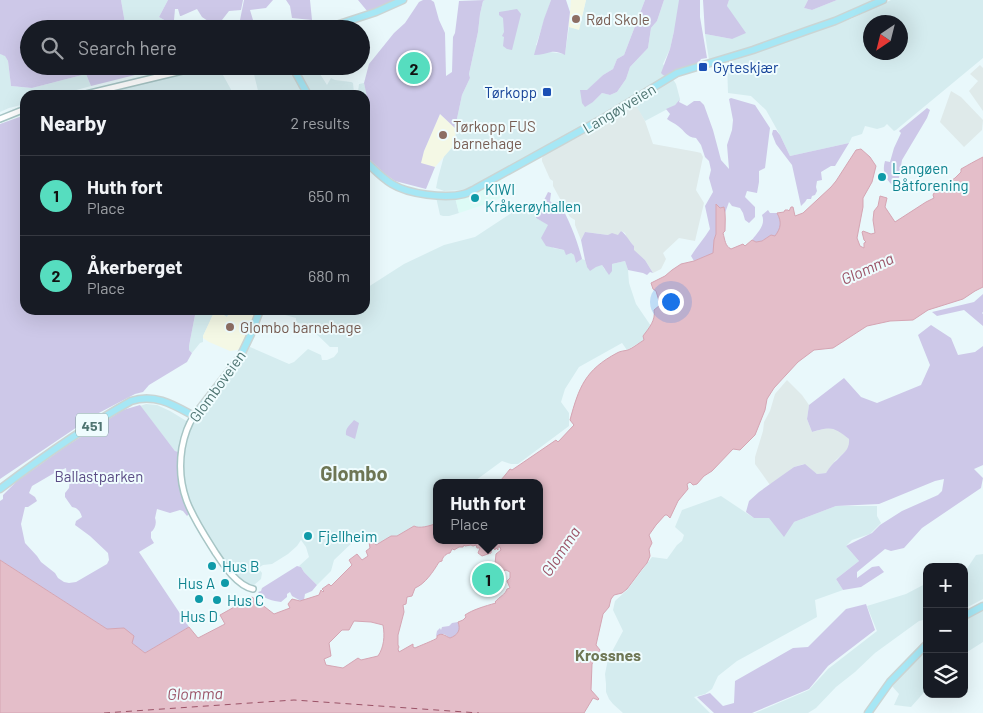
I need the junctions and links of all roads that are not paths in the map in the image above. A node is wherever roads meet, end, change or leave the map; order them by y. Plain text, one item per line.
1 (403, 0) edge
2 (883, 0) edge
3 (352, 20) edge
4 (165, 75) edge
5 (297, 75) edge
6 (103, 90) edge
7 (305, 90) edge
8 (20, 112) edge
9 (0, 119) edge
10 (370, 166) edge
11 (258, 315) edge
12 (194, 416) junction
13 (0, 489) edge
14 (253, 589) dead end
15 (983, 606) edge
16 (968, 614) edge
17 (923, 648) edge
18 (868, 713) edge

1 - 3 main road
2 - 10 main road, Langøyveien
4 - 6 street
5 - 7 main road
8 - 9 street
11 - 12 main road, Glomboveien
12 - 13 main road, 451
12 - 14 street, Glomboveien
15 - 16 main road
17 - 18 main road

